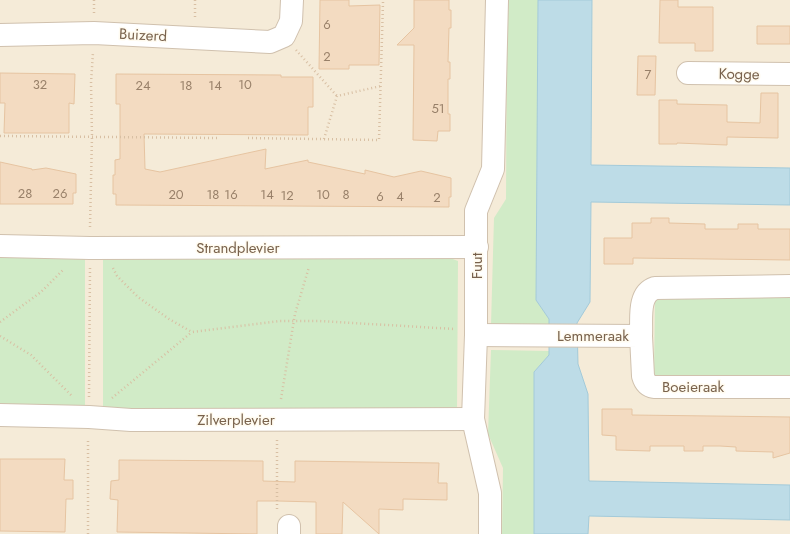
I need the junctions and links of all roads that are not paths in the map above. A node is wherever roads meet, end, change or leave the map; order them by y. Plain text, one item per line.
1 (292, 0) edge
2 (497, 0) edge
3 (0, 35) edge
4 (688, 73) dead end
5 (790, 74) edge
6 (0, 246) edge
7 (477, 247) junction
8 (790, 286) edge
9 (476, 335) junction
10 (641, 336) junction
11 (790, 387) edge
12 (0, 415) edge
13 (473, 419) junction
14 (490, 534) edge

1 - 3 street, Buizerd
2 - 7 street, Fuut
4 - 5 street, Kogge
6 - 7 street, Strandplevier
7 - 9 street, Fuut
8 - 10 street, Lemmeraak
9 - 10 street, Lemmeraak
9 - 13 street, Fuut
10 - 11 street, Boeieraak
12 - 13 street, Zilverplevier
13 - 14 street, Fuut

